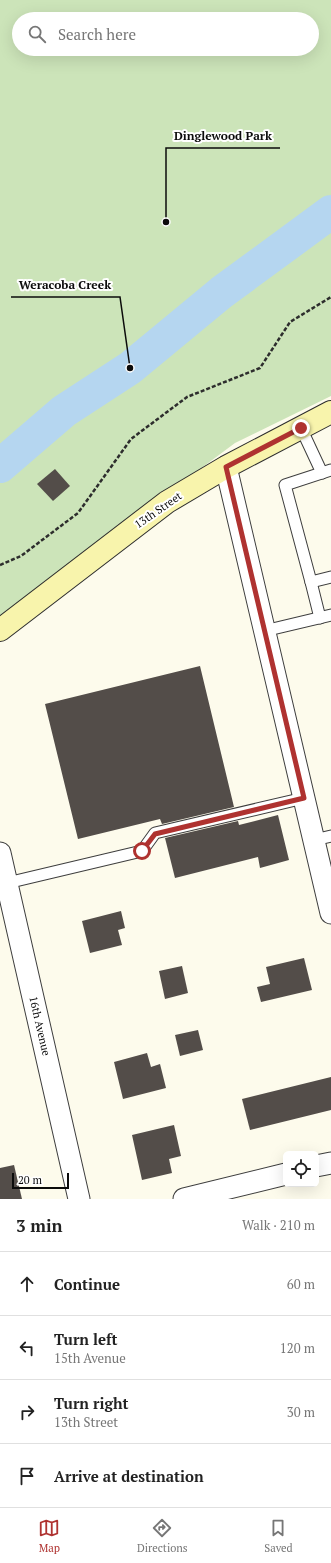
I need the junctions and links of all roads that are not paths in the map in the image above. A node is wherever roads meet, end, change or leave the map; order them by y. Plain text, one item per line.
1 (331, 412) edge
2 (301, 428) junction
3 (226, 467) junction
4 (326, 471) edge
5 (331, 577) edge
6 (310, 582) junction
7 (326, 616) edge
8 (0, 630) edge
9 (264, 632) junction
10 (304, 798) junction
11 (322, 838) edge
12 (0, 853) edge
13 (7, 883) junction
14 (328, 884) edge
15 (331, 913) edge
16 (331, 1163) edge
17 (319, 1165) edge
18 (283, 1175) edge
19 (79, 1199) edge
20 (184, 1199) edge

1 - 2 main road, 13th Street
2 - 3 main road, 13th Street
2 - 4 lane
3 - 8 main road, 13th Street
3 - 9 street
4 - 6 lane
5 - 6 lane
6 - 7 lane
7 - 9 lane
9 - 10 street
10 - 11 street
10 - 13 lane
11 - 14 street
12 - 13 street, 16th Avenue
13 - 19 street, 16th Avenue
14 - 15 street
16 - 17 street
18 - 20 street

